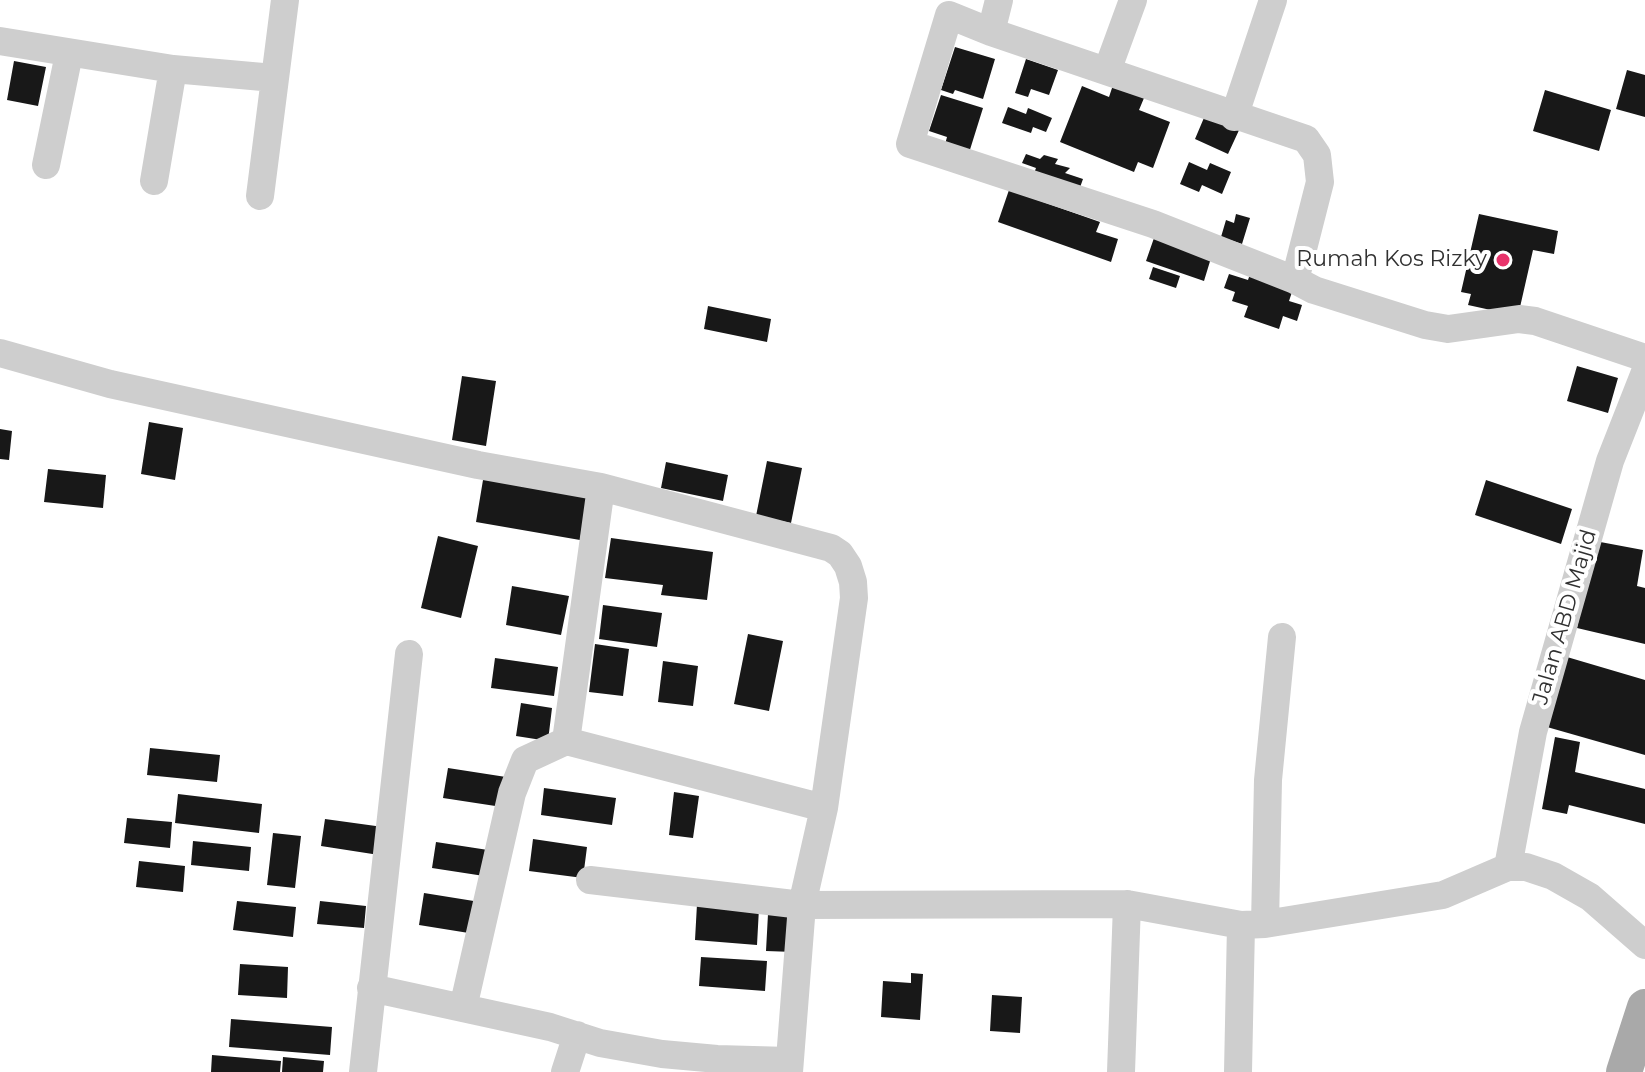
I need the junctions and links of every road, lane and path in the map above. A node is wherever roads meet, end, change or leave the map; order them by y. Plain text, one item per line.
1 (285, 0) edge
2 (999, 0) edge
3 (1133, 0) edge
4 (1273, 0) edge
5 (991, 32) junction
6 (0, 41) edge
7 (69, 54) junction
8 (173, 69) junction
9 (1107, 71) junction
10 (274, 78) junction
11 (1234, 117) junction
12 (46, 165) dead end
13 (154, 181) dead end
14 (260, 196) dead end
15 (1295, 280) junction
16 (0, 353) edge
17 (1645, 358) edge
18 (1645, 372) edge
19 (601, 487) junction
20 (1282, 637) dead end
21 (409, 654) dead end
22 (566, 741) junction
23 (824, 808) junction
24 (1508, 867) junction
25 (590, 880) dead end
26 (1127, 904) junction
27 (802, 905) junction
28 (1253, 924) junction
29 (1645, 945) edge
30 (371, 988) junction
31 (1645, 1007) edge
32 (463, 1008) junction
33 (577, 1035) junction
34 (789, 1066) edge
35 (363, 1072) edge
36 (565, 1072) edge
37 (1121, 1072) edge
38 (1238, 1072) edge
39 (1624, 1072) edge

1 - 10 street
2 - 5 street
3 - 9 street
4 - 11 street
5 - 9 street
5 - 15 street
6 - 7 street
7 - 8 street
7 - 12 street
8 - 10 street
8 - 13 street
9 - 11 street
10 - 14 street
11 - 15 street
15 - 17 street
16 - 19 street
18 - 24 street, Jalan ABD Majid
19 - 22 street
19 - 23 street
20 - 28 street
21 - 30 street
22 - 23 street
22 - 32 street
23 - 27 street
24 - 28 street
24 - 29 street
25 - 27 street
26 - 27 street
26 - 28 street
26 - 37 street
27 - 34 street
28 - 38 street
30 - 32 street
30 - 35 street
31 - 39 main road
32 - 33 street
33 - 34 street
33 - 36 street

